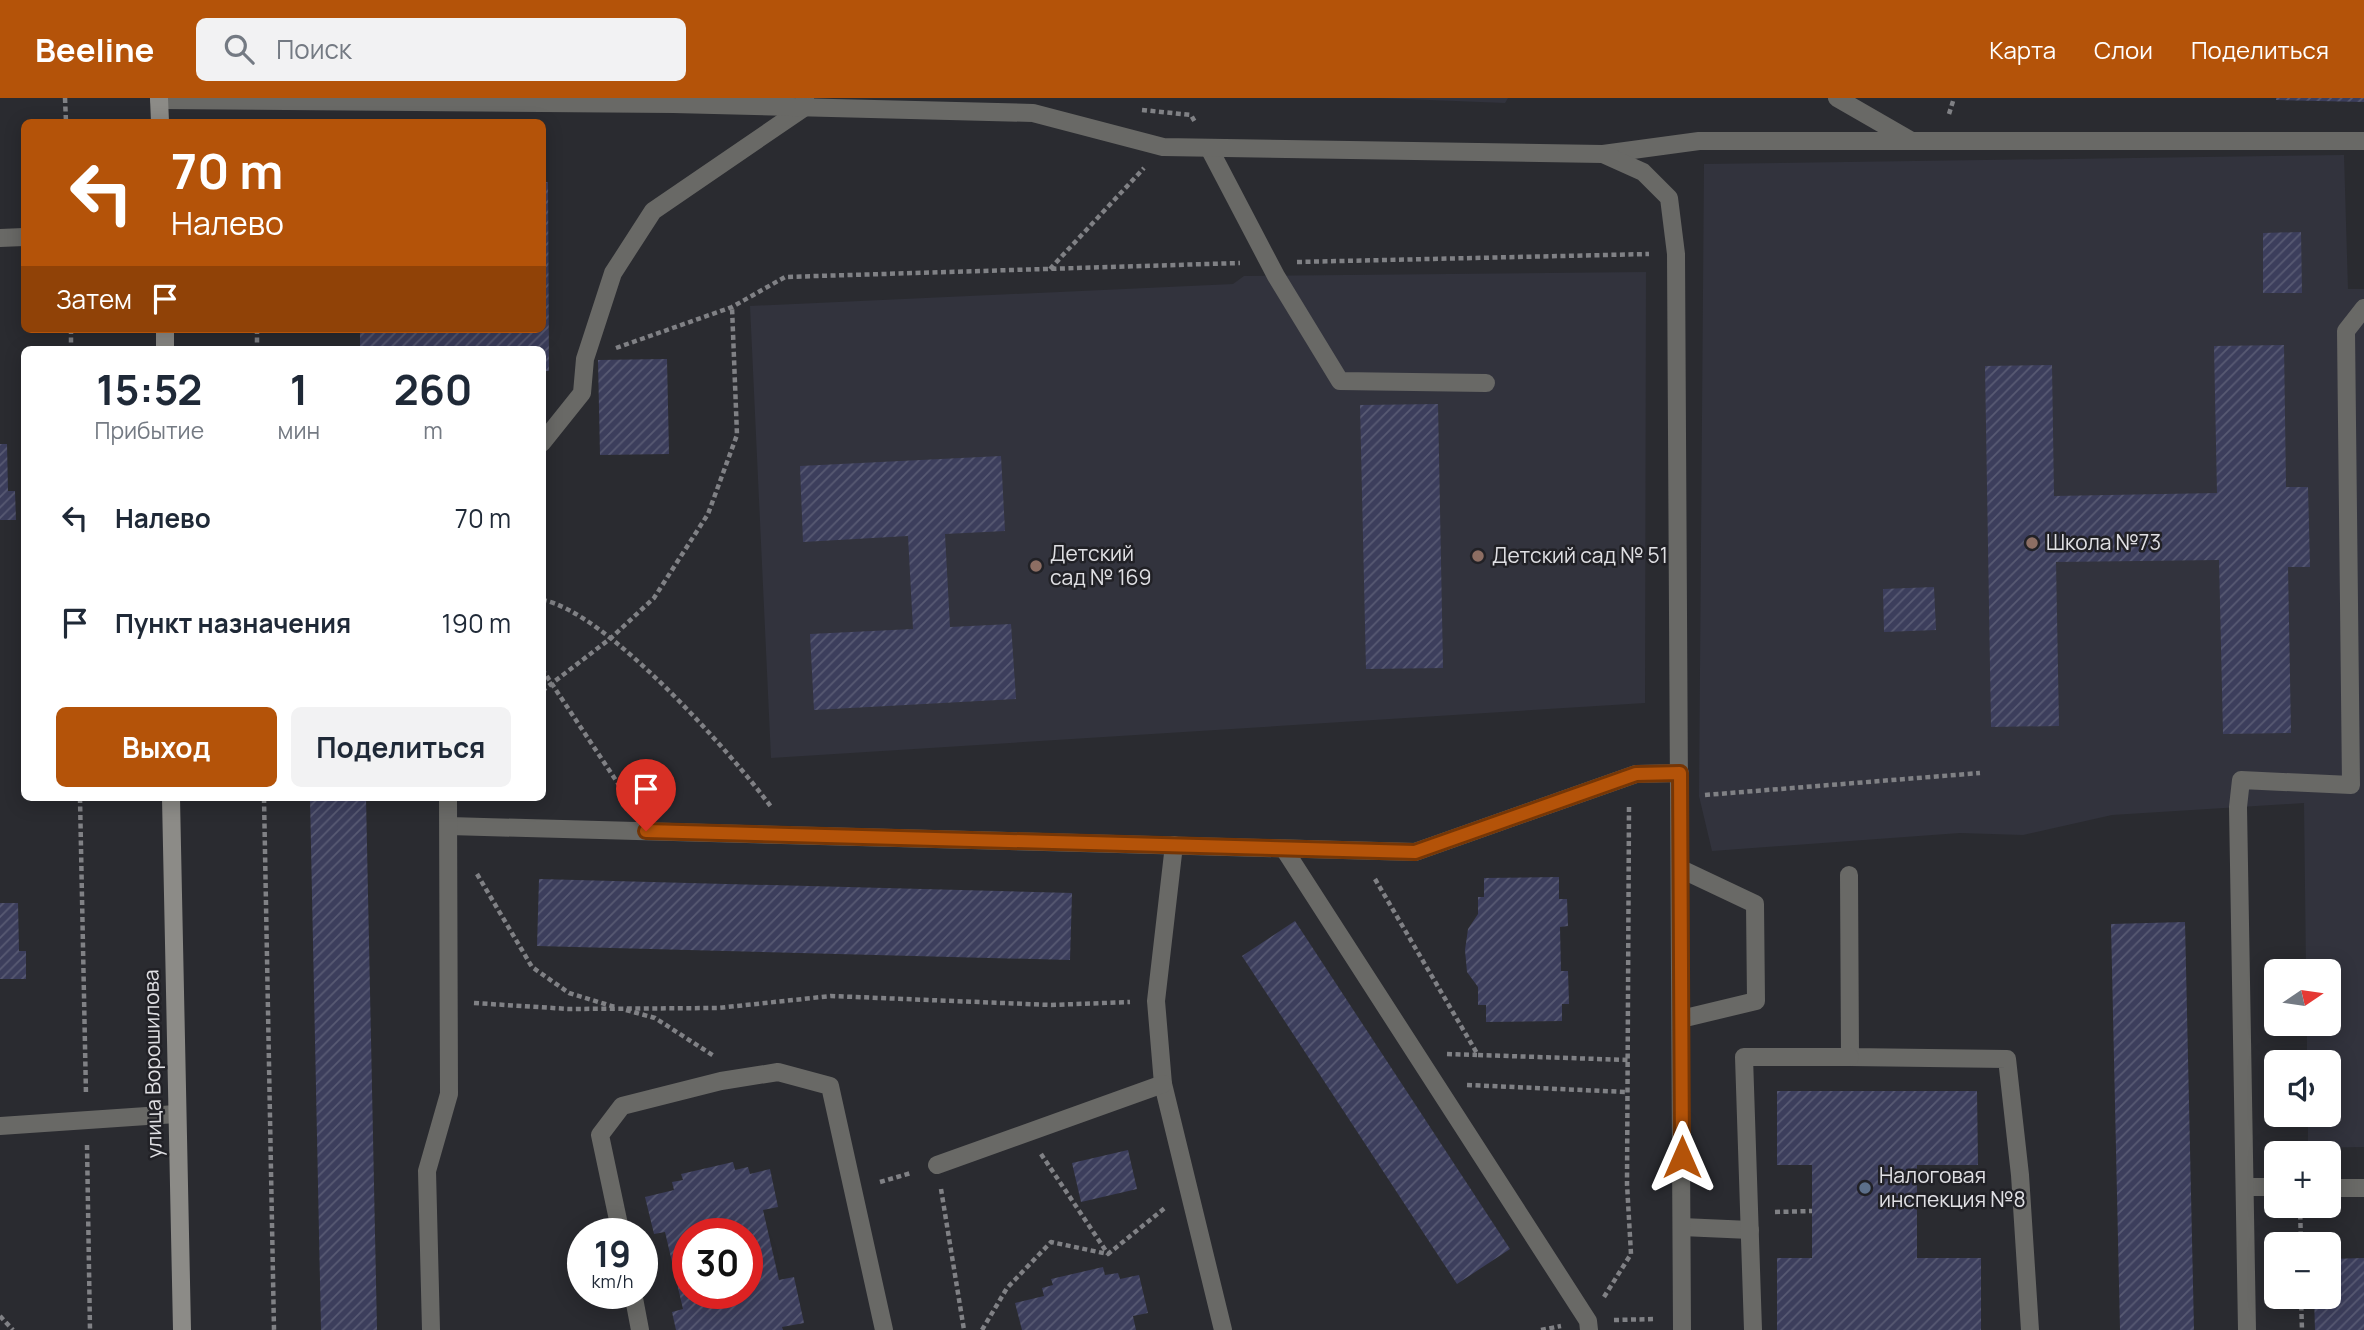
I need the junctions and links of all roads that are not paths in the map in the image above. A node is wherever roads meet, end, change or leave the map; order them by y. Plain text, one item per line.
1 (1837, 98) edge
2 (159, 99) edge
3 (805, 103) edge
4 (160, 119) edge
5 (1910, 140) junction
6 (2364, 141) edge
7 (1209, 148) junction
8 (1603, 154) junction
9 (21, 237) edge
10 (0, 238) edge
11 (2364, 308) edge
12 (1486, 383) dead end
13 (546, 438) edge
14 (1680, 773) junction
15 (171, 801) edge
16 (448, 801) edge
17 (449, 826) junction
18 (1174, 845) junction
19 (1284, 849) junction
20 (1681, 869) junction
21 (1849, 875) dead end
22 (1681, 1019) junction
23 (1850, 1057) junction
24 (1163, 1084) junction
25 (176, 1114) junction
26 (0, 1126) edge
27 (937, 1165) road end
28 (2245, 1187) junction
29 (2264, 1188) edge
30 (2341, 1188) edge
31 (2364, 1188) edge
32 (618, 1218) edge
33 (1682, 1227) junction
34 (1750, 1230) junction
35 (636, 1309) edge
36 (1588, 1326) edge
37 (182, 1330) edge
38 (431, 1330) edge
39 (640, 1330) edge
40 (884, 1330) edge
41 (1223, 1330) edge
42 (1682, 1330) edge
43 (1754, 1330) edge
44 (2030, 1330) edge
45 (2247, 1330) edge

1 - 5 street
2 - 3 street
2 - 4 main road
3 - 7 street
3 - 13 street
5 - 6 street
5 - 8 street
7 - 8 street
7 - 12 street
8 - 14 street
9 - 10 street
11 - 28 street
14 - 19 street
14 - 20 street
15 - 25 main road, улица Ворошилова
16 - 17 street
17 - 18 street
17 - 38 street
18 - 19 street
18 - 24 street
19 - 36 street
20 - 22 street
20 - 22 street
21 - 23 street
22 - 33 street
23 - 34 street
23 - 44 street
24 - 27 street
24 - 41 street
25 - 26 street
25 - 37 main road, улица Ворошилова
28 - 29 street
28 - 45 street
30 - 31 street
32 - 40 street
33 - 34 street
33 - 42 street
34 - 43 street
35 - 39 street

